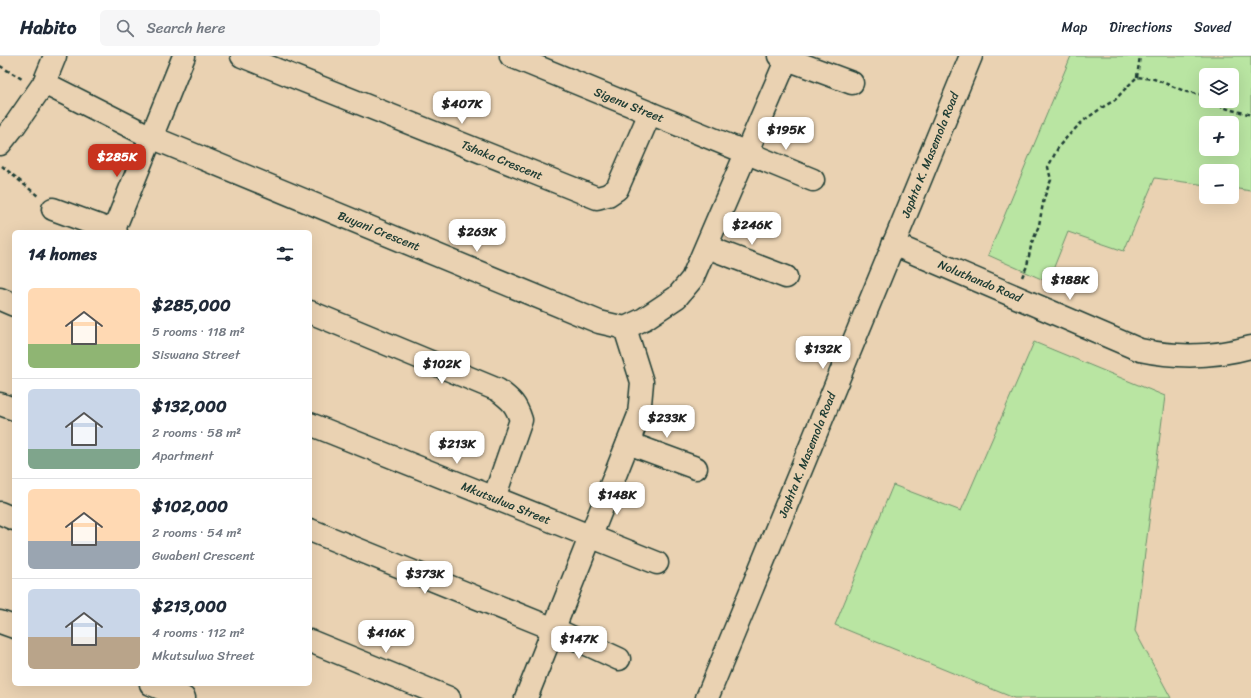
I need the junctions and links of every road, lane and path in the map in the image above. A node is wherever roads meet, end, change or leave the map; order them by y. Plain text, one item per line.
1 (55, 56) edge
2 (184, 56) edge
3 (242, 56) edge
4 (512, 56) edge
5 (971, 56) edge
6 (1140, 56) edge
7 (784, 57) edge
8 (1137, 77) junction
9 (852, 82) dead end
10 (44, 83) junction
11 (1199, 94) edge
12 (1223, 108) edge
13 (650, 113) junction
14 (1251, 116) edge
15 (151, 137) junction
16 (0, 144) edge
17 (747, 153) junction
18 (0, 164) edge
19 (812, 180) dead end
20 (53, 209) joint
21 (109, 230) edge
22 (115, 230) edge
23 (893, 244) junction
24 (707, 247) junction
25 (786, 277) dead end
26 (1014, 296) junction
27 (0, 299) edge
28 (12, 304) edge
29 (312, 313) edge
30 (625, 328) junction
31 (1251, 347) edge
32 (0, 404) edge
33 (12, 408) edge
34 (312, 425) edge
35 (628, 443) junction
36 (696, 468) dead end
37 (494, 498) junction
38 (312, 531) edge
39 (590, 537) junction
40 (657, 563) dead end
41 (0, 622) edge
42 (12, 626) edge
43 (554, 629) junction
44 (312, 642) edge
45 (619, 659) dead end
46 (156, 686) edge
47 (184, 698) edge
48 (449, 698) edge
49 (526, 698) edge
50 (706, 698) edge

1 - 10 street
2 - 15 street
3 - 13 street, Tshaka Crescent
4 - 13 street, Sigenu Street
5 - 23 street, Japhta K. Masemola Road
6 - 8 path
7 - 9 street
7 - 17 street
8 - 11 path
8 - 26 path
10 - 15 street, Buyani Crescent
10 - 16 street
12 - 14 path
13 - 17 street, Sigenu Street
15 - 22 street
15 - 30 street, Buyani Crescent
17 - 19 street
17 - 24 street
18 - 20 path
20 - 21 street
23 - 26 street, Noluthando Road
23 - 50 street, Japhta K. Masemola Road
24 - 25 street
24 - 30 street
26 - 31 street, Noluthando Road
27 - 28 street
29 - 37 street
30 - 35 street
32 - 33 street
34 - 37 street, Mkutsulwa Street
35 - 36 street
35 - 39 street
37 - 39 street, Mkutsulwa Street
38 - 43 street
39 - 40 street
39 - 43 street
41 - 42 street
43 - 45 street
43 - 49 street
44 - 48 street
46 - 47 street

